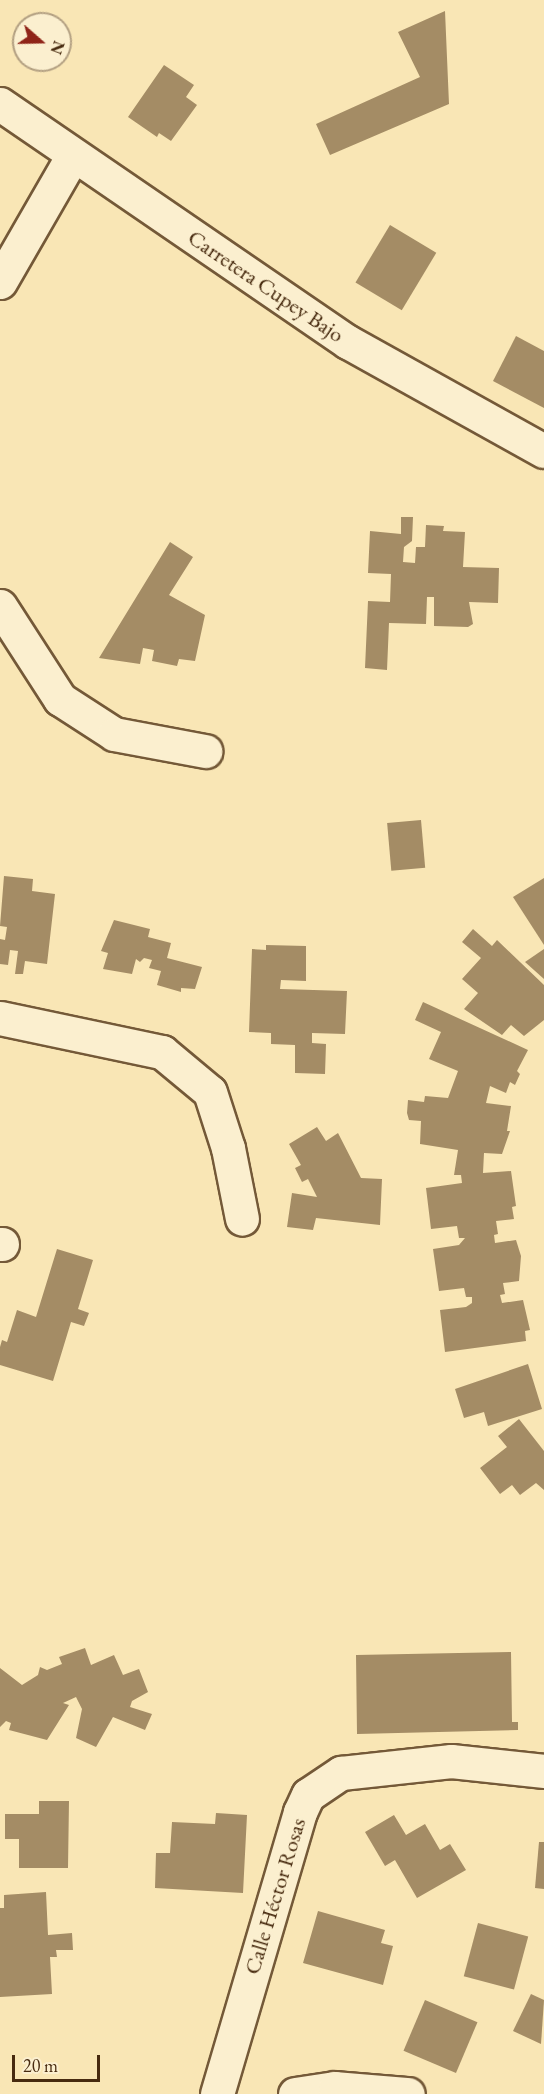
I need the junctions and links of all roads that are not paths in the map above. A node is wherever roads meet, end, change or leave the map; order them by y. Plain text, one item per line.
1 (0, 104) edge
2 (73, 155) junction
3 (0, 282) edge
4 (544, 451) edge
5 (0, 606) edge
6 (205, 751) dead end
7 (0, 1018) edge
8 (242, 1219) dead end
9 (544, 1771) edge
10 (217, 2094) edge
11 (295, 2094) edge
12 (408, 2094) edge

1 - 2 street, Carretera Cupey Bajo
2 - 3 street
2 - 4 street, Carretera Cupey Bajo
5 - 6 street
7 - 8 street
9 - 10 street, Calle Héctor Rosas
11 - 12 street

